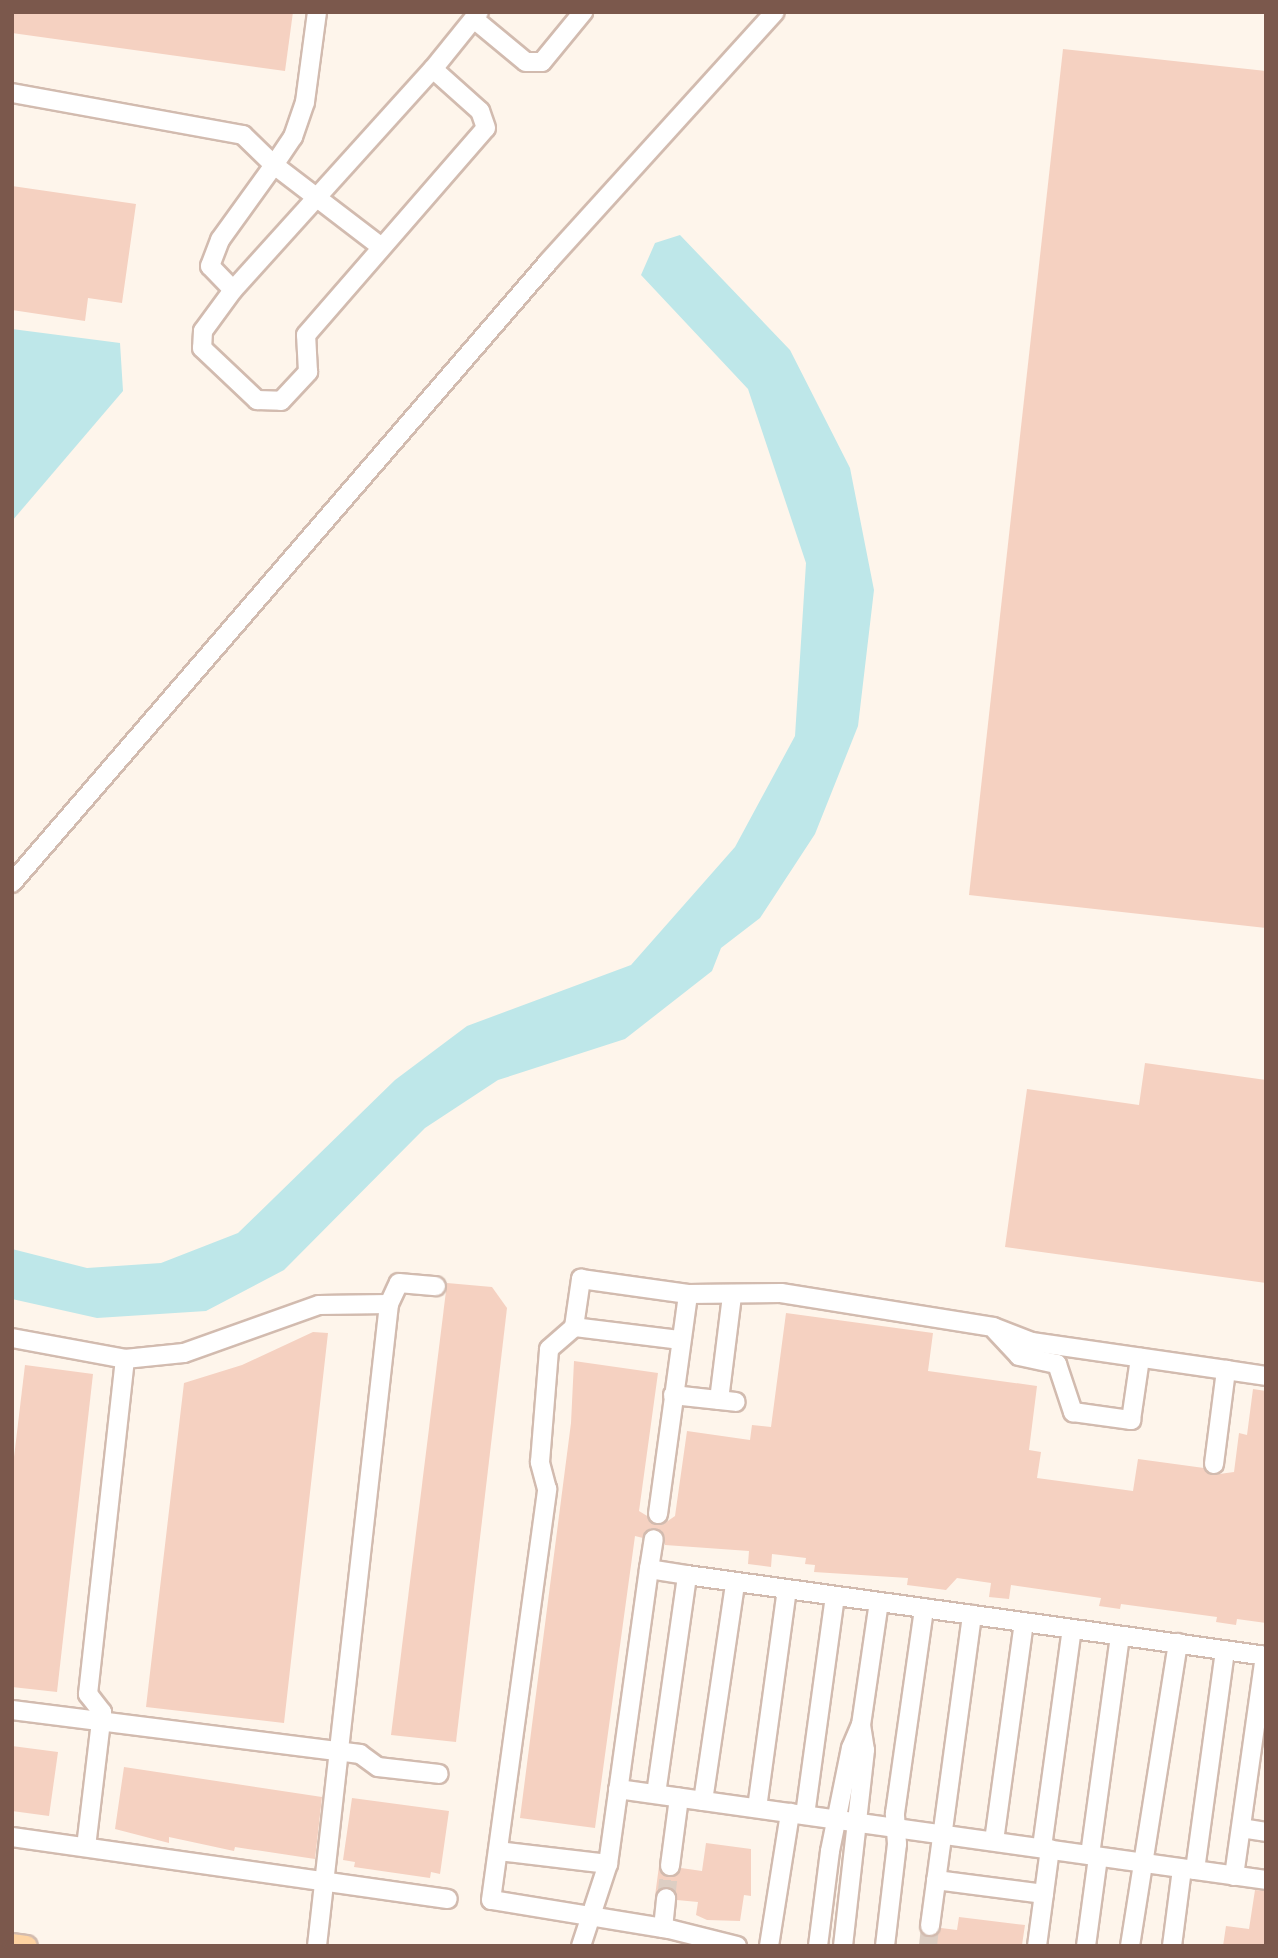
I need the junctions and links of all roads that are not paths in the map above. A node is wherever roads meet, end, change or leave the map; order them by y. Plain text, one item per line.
1 (317, 12) edge
2 (583, 12) edge
3 (775, 12) edge
4 (476, 16) edge
5 (433, 69) junction
6 (12, 93) edge
7 (274, 165) junction
8 (318, 195) junction
9 (380, 247) junction
10 (233, 290) junction
11 (12, 883) edge
12 (436, 1286) dead end
13 (688, 1294) junction
14 (732, 1295) junction
15 (389, 1304) junction
16 (574, 1327) junction
17 (993, 1327) junction
18 (12, 1338) edge
19 (680, 1340) junction
20 (1140, 1358) junction
21 (125, 1359) junction
22 (1226, 1370) junction
23 (1266, 1376) edge
24 (673, 1395) junction
25 (1214, 1464) dead end
26 (658, 1514) dead end
27 (654, 1539) dead end
28 (649, 1569) junction
29 (687, 1575) junction
30 (735, 1583) junction
31 (787, 1590) junction
32 (835, 1597) junction
33 (878, 1602) junction
34 (924, 1608) junction
35 (972, 1615) junction
36 (1024, 1622) junction
37 (1072, 1629) junction
38 (1120, 1636) junction
39 (1178, 1643) junction
40 (1225, 1650) junction
41 (1265, 1656) edge
42 (1263, 1687) edge
43 (12, 1710) edge
44 (101, 1724) junction
45 (341, 1754) junction
46 (439, 1774) dead end
47 (618, 1788) junction
48 (656, 1794) junction
49 (679, 1798) junction
50 (703, 1801) junction
51 (757, 1808) junction
52 (798, 1814) junction
53 (848, 1821) junction
54 (1241, 1828) junction
55 (897, 1829) junction
56 (1266, 1832) edge
57 (941, 1834) junction
58 (12, 1837) edge
59 (994, 1841) junction
60 (86, 1847) junction
61 (1046, 1848) junction
62 (498, 1851) junction
63 (1094, 1856) junction
64 (1144, 1863) junction
65 (608, 1864) junction
66 (670, 1866) tunnel mouth
67 (1189, 1869) junction
68 (1234, 1876) junction
69 (936, 1880) junction
70 (1266, 1880) edge
71 (325, 1882) junction
72 (1044, 1894) junction
73 (666, 1898) tunnel mouth
74 (448, 1899) dead end
75 (590, 1916) junction
76 (930, 1926) tunnel mouth
77 (663, 1928) junction
78 (12, 1944) edge
79 (26, 1946) edge
80 (317, 1946) edge
81 (581, 1946) edge
82 (737, 1946) edge
83 (769, 1946) edge
84 (818, 1946) edge
85 (843, 1946) edge
86 (885, 1946) edge
87 (1037, 1946) edge
88 (1086, 1946) edge
89 (1130, 1946) edge
90 (1172, 1946) edge

1 - 7 lane
2 - 4 lane
3 - 11 lane
4 - 5 lane
5 - 8 lane
5 - 9 lane
6 - 7 lane
7 - 8 lane
7 - 10 lane
8 - 9 lane
8 - 10 lane
9 - 10 lane
12 - 15 lane
13 - 14 lane
13 - 16 lane
13 - 19 lane
14 - 17 lane
14 - 24 lane
15 - 21 lane
15 - 45 lane
16 - 19 lane
16 - 62 lane
17 - 20 lane
17 - 20 lane
18 - 21 lane
19 - 24 lane
20 - 22 lane
21 - 44 lane
22 - 23 lane
22 - 25 lane
24 - 26 lane
27 - 28 lane
28 - 29 lane
28 - 47 lane
29 - 30 lane
29 - 48 lane
30 - 31 lane
30 - 50 lane
31 - 32 lane
31 - 51 lane
32 - 33 lane
32 - 52 lane
33 - 34 lane
33 - 53 lane
34 - 35 lane
34 - 55 lane
35 - 36 lane
35 - 57 lane
36 - 37 lane
36 - 59 lane
37 - 38 lane
37 - 61 lane
38 - 39 lane
38 - 63 lane
39 - 40 lane
39 - 64 lane
40 - 41 lane
40 - 67 lane
41 - 42 lane
42 - 54 lane
43 - 44 lane
44 - 45 lane
44 - 60 lane
45 - 46 lane
45 - 71 lane
47 - 48 lane
47 - 65 lane
48 - 49 lane
49 - 50 lane
49 - 66 lane
50 - 51 lane
51 - 52 lane
52 - 53 lane
52 - 83 lane
53 - 55 lane
53 - 84 lane
53 - 85 lane
54 - 56 lane
54 - 68 lane
55 - 57 lane
55 - 86 lane
57 - 59 lane
57 - 69 lane
58 - 60 lane
59 - 61 lane
60 - 71 lane
61 - 63 lane
61 - 72 lane
62 - 65 lane
62 - 75 lane
63 - 64 lane
63 - 88 lane
64 - 67 lane
64 - 89 lane
65 - 75 lane
67 - 68 lane
67 - 90 lane
68 - 70 lane
69 - 72 lane
69 - 76 lane
71 - 74 lane
71 - 80 lane
72 - 87 lane
73 - 77 lane
75 - 77 lane
75 - 81 lane
77 - 82 lane
78 - 79 main road

